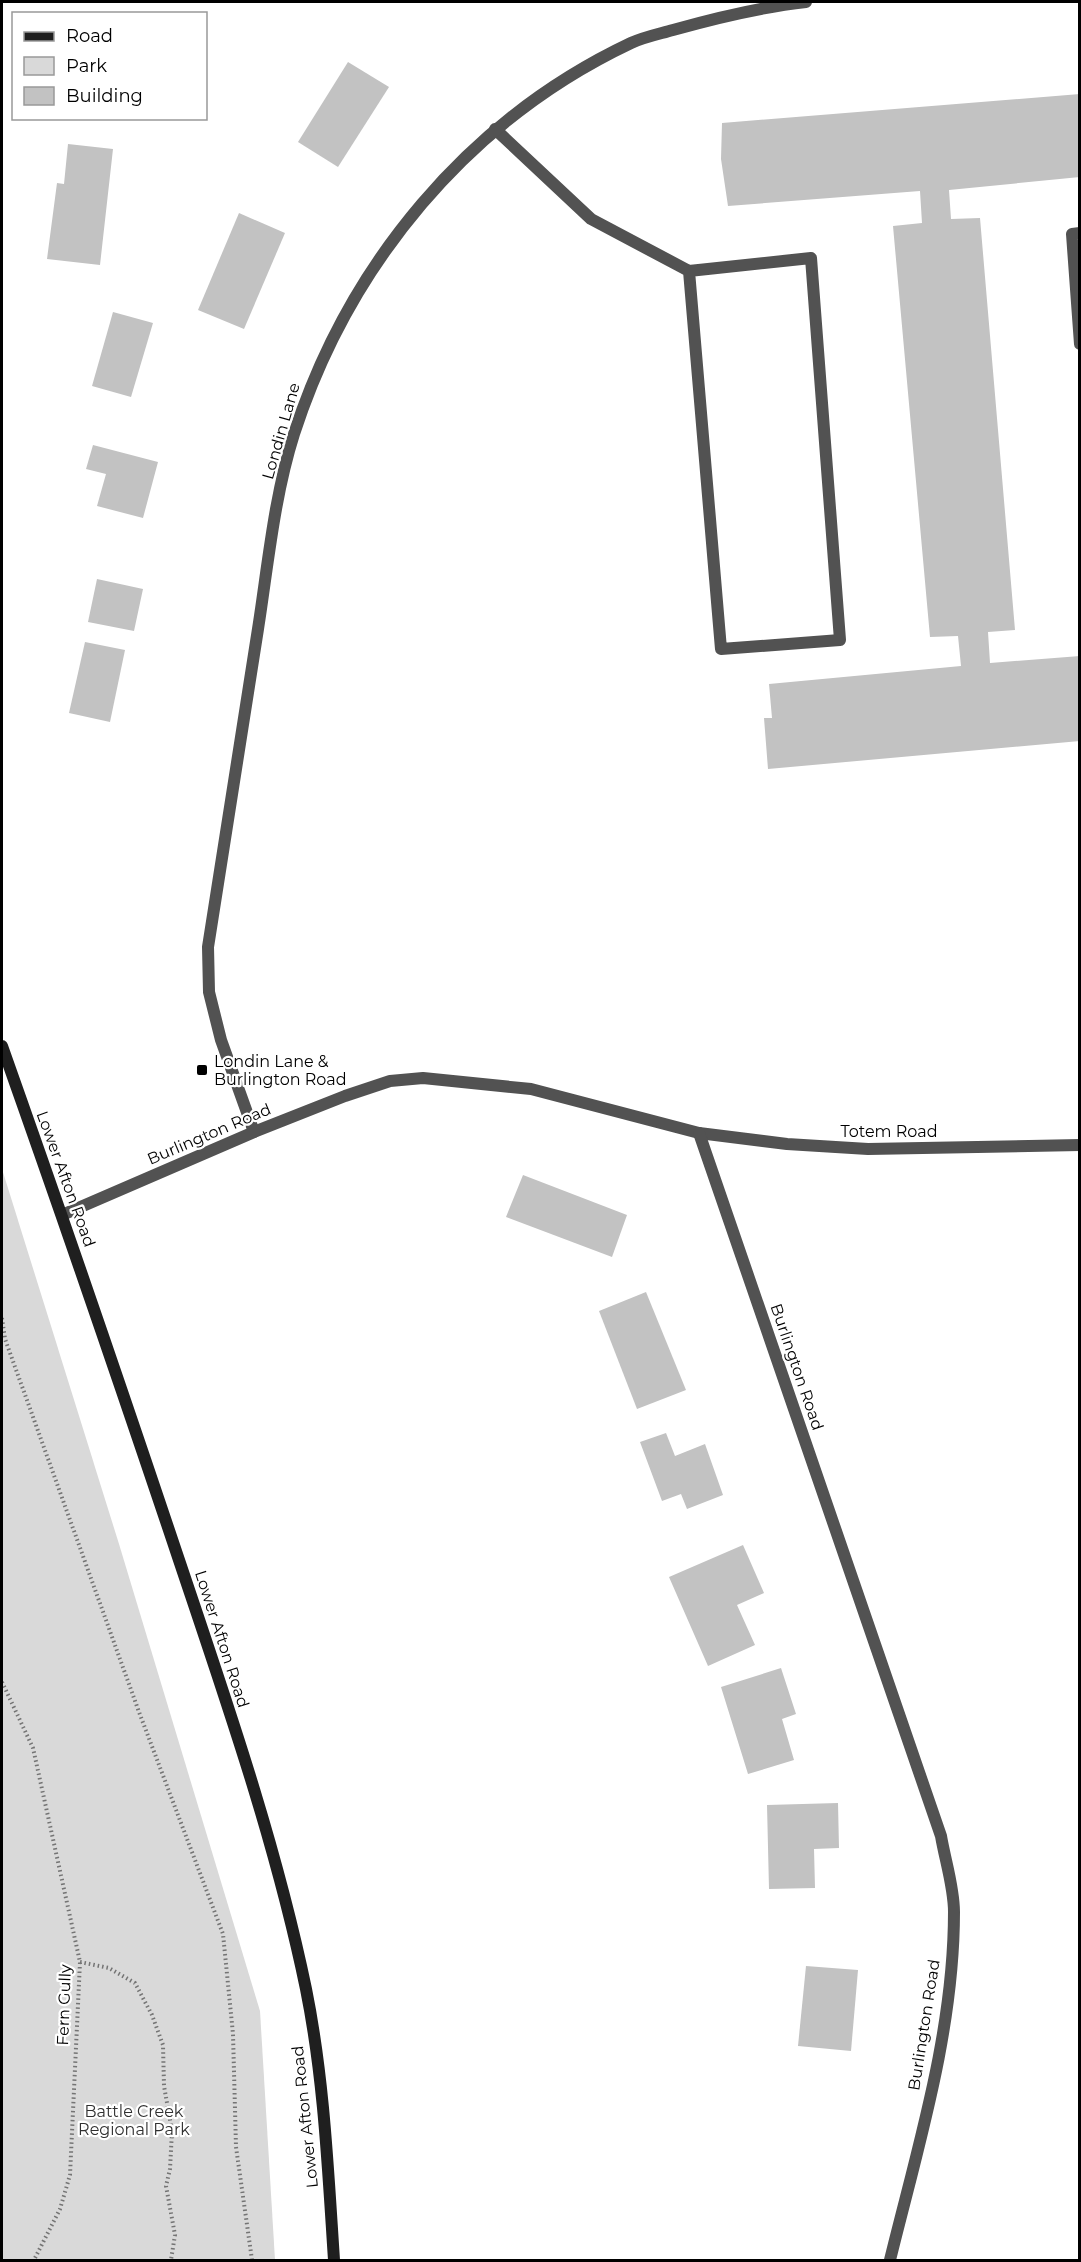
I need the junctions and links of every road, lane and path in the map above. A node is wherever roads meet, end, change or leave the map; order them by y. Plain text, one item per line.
1 (806, 2) edge
2 (495, 129) junction
3 (1080, 233) edge
4 (689, 271) junction
5 (1080, 344) edge
6 (2, 1047) edge
7 (254, 1132) junction
8 (699, 1133) junction
9 (1080, 1145) edge
10 (62, 1215) junction
11 (2, 1318) edge
12 (2, 1682) edge
13 (80, 1962) junction
14 (34, 2260) edge
15 (171, 2260) edge
16 (252, 2260) edge
17 (334, 2260) edge
18 (890, 2260) edge

1 - 2 street, Londin Lane
2 - 4 street
2 - 7 street, Londin Lane
3 - 5 street
4 - 4 street
6 - 10 main road, Lower Afton Road
7 - 8 street, Burlington Road
7 - 10 street, Burlington Road
8 - 9 street, Totem Road
8 - 18 street, Burlington Road
10 - 17 main road, Lower Afton Road
11 - 16 path
12 - 13 path, Fern Gully
13 - 14 path, Fern Gully
13 - 15 path

